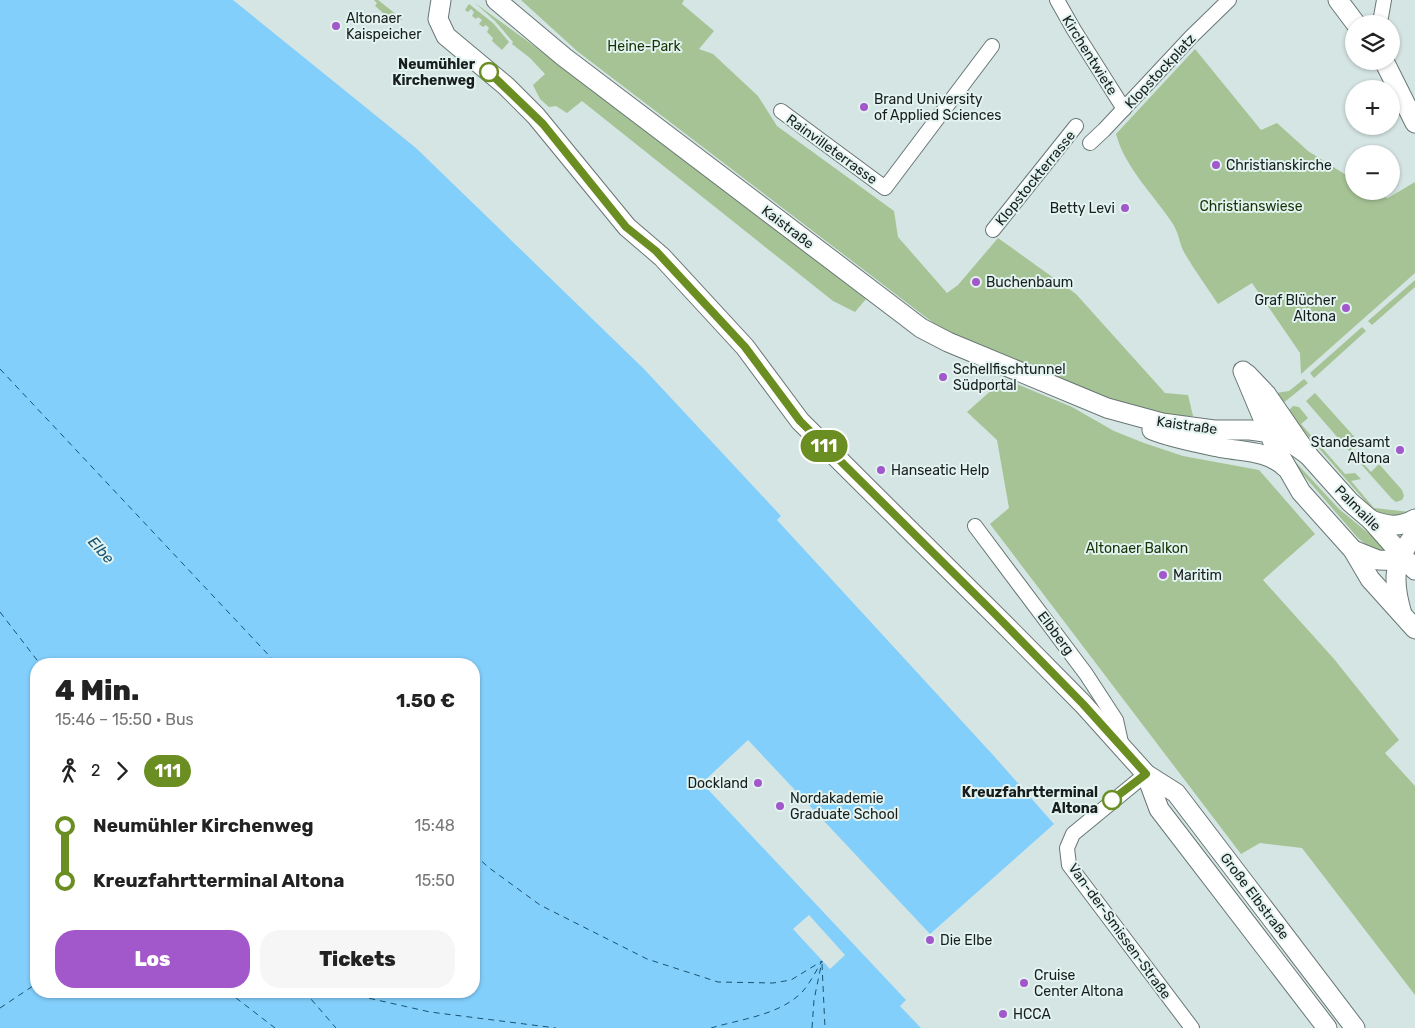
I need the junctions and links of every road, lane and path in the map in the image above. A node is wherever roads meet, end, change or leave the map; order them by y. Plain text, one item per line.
1 (441, 0) edge
2 (496, 0) edge
3 (1057, 0) edge
4 (1229, 0) edge
5 (1384, 0) edge
6 (1335, 2) edge
7 (1347, 15) edge
8 (1381, 15) edge
9 (992, 46) dead end
10 (1388, 70) edge
11 (1124, 109) junction
12 (781, 111) dead end
13 (1415, 123) edge
14 (1076, 126) dead end
15 (1090, 143) dead end
16 (993, 230) dead end
17 (1280, 413) junction
18 (1271, 442) junction
19 (1308, 455) junction
20 (1415, 519) edge
21 (1371, 520) junction
22 (975, 526) dead end
23 (1415, 534) edge
24 (1353, 550) junction
25 (1407, 560) edge
26 (1409, 622) edge
27 (1122, 747) junction
28 (1146, 774) junction
29 (1192, 1028) edge
30 (1327, 1028) edge
31 (1355, 1028) edge

1 - 27 street, Große Elbstraße
2 - 18 street, Kaistraße
3 - 11 street, Kirchentwiete
4 - 11 street, Klopstockplatz
5 - 8 street
6 - 7 street
9 - 12 street, Rainvilleterrasse
10 - 13 street
11 - 15 street, Klopstockplatz
14 - 16 street, Klopstockterrasse
17 - 18 street, Palmaille
17 - 18 street, Palmaille
17 - 19 street, Palmaille
18 - 19 street, Palmaille
18 - 24 street, Palmaille
19 - 21 street, Palmaille
20 - 21 street
21 - 25 street, Palmaille
22 - 27 street, Elbberg
23 - 25 street
24 - 25 street, Palmaille
24 - 26 street, Palmaille
25 - 26 street
27 - 28 street, Große Elbstraße
28 - 29 street, Van-der-Smissen-Straße
28 - 30 street, Große Elbstraße
28 - 31 street, Große Elbstraße

